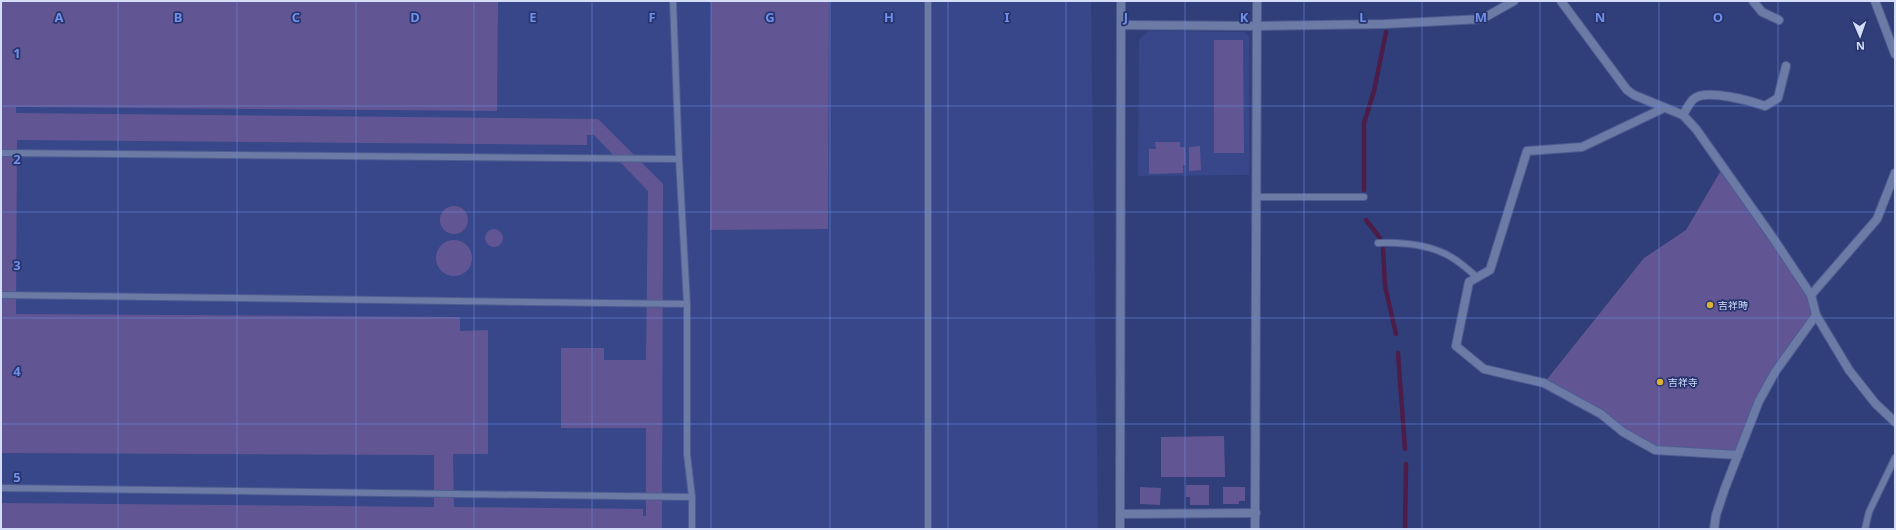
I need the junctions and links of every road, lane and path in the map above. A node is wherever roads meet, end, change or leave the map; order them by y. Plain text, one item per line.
1 (673, 1) edge
2 (928, 1) edge
3 (1121, 1) edge
4 (1257, 1) edge
5 (1514, 1) edge
6 (1561, 1) edge
7 (1753, 1) edge
8 (1875, 1) edge
9 (1779, 20) dead end
10 (1121, 25) junction
11 (1257, 26) junction
12 (1895, 54) edge
13 (1786, 66) dead end
14 (1664, 108) junction
15 (1683, 115) junction
16 (1, 153) edge
17 (679, 159) junction
18 (1895, 173) edge
19 (1256, 197) junction
20 (1364, 197) dead end
21 (1378, 243) dead end
22 (1478, 277) junction
23 (1, 295) edge
24 (1811, 295) junction
25 (687, 304) junction
26 (1816, 315) junction
27 (1895, 422) edge
28 (1738, 455) junction
29 (1895, 458) edge
30 (1, 488) edge
31 (692, 497) junction
32 (1120, 514) junction
33 (1256, 514) junction
34 (692, 529) edge
35 (928, 529) edge
36 (1120, 529) edge
37 (1256, 529) edge
38 (1714, 529) edge
39 (1865, 529) edge

1 - 17 lane
2 - 35 lane
3 - 10 street
4 - 11 street
5 - 11 street
6 - 14 street
7 - 9 street
8 - 12 street
10 - 11 street
10 - 32 street
11 - 19 street
13 - 15 street
14 - 15 street
14 - 22 street
15 - 24 street
16 - 17 lane
17 - 25 lane
18 - 24 street
19 - 20 lane
19 - 33 street
21 - 22 lane
22 - 28 street
23 - 25 lane
24 - 26 street
25 - 31 lane
26 - 27 street
26 - 28 street
28 - 38 street
29 - 39 lane
30 - 31 lane
31 - 34 lane
32 - 33 street
32 - 36 street
33 - 37 street

